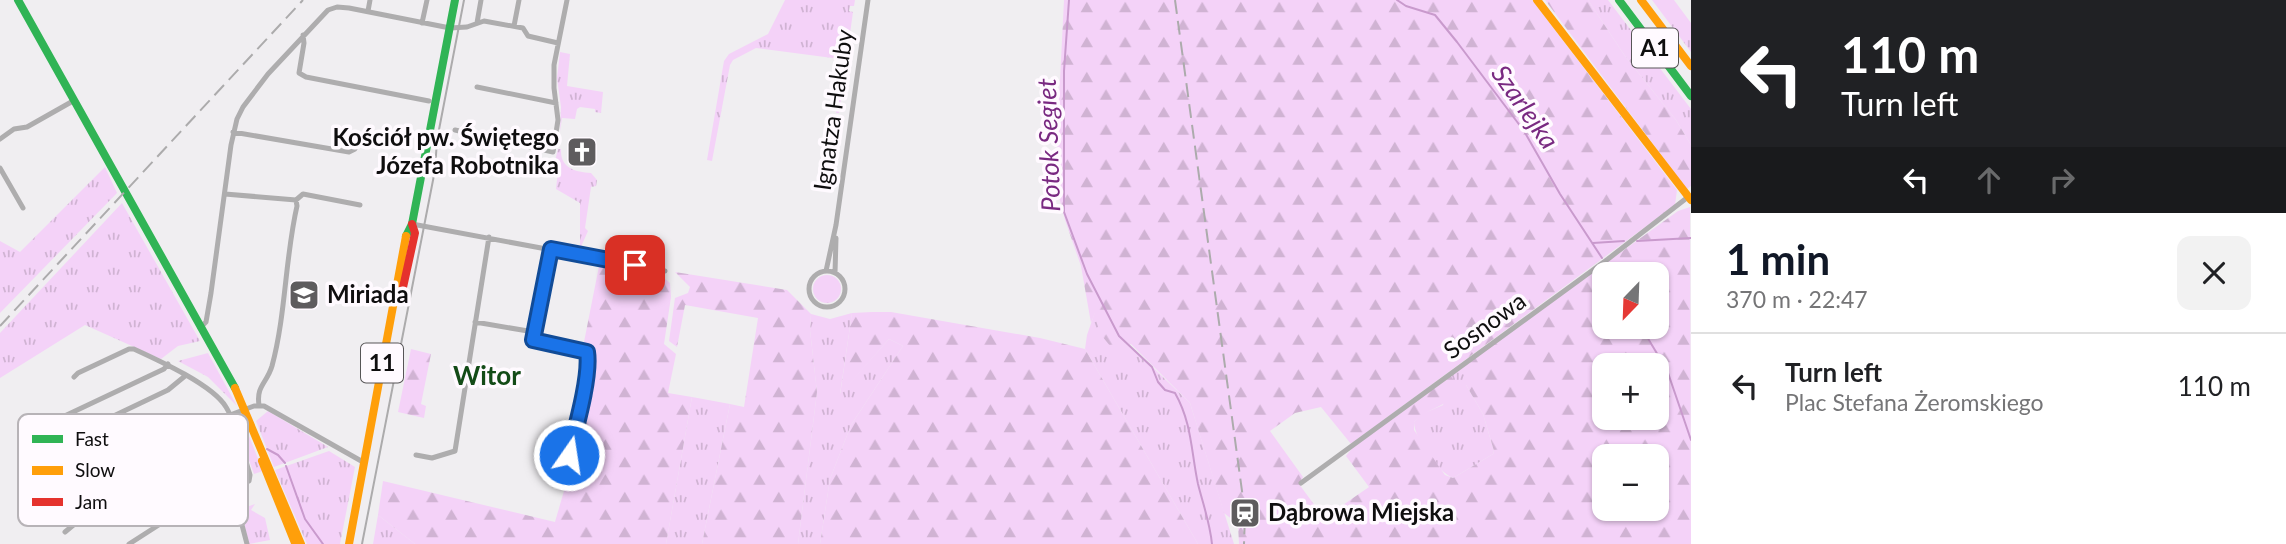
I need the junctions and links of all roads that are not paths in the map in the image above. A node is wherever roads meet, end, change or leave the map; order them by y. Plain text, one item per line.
1 (18, 0) edge
2 (370, 0) edge
3 (426, 0) edge
4 (455, 0) edge
5 (481, 0) edge
6 (519, 0) edge
7 (566, 0) edge
8 (868, 0) edge
9 (1537, 0) edge
10 (1619, 0) edge
11 (1641, 0) edge
12 (368, 11) junction
13 (422, 23) junction
14 (477, 23) junction
15 (514, 26) junction
16 (450, 28) junction
17 (303, 35) junction
18 (558, 43) junction
19 (1691, 66) edge
20 (477, 87) dead end
21 (1691, 96) edge
22 (74, 101) junction
23 (429, 101) dead end
24 (556, 103) junction
25 (455, 130) dead end
26 (233, 132) junction
27 (0, 139) edge
28 (356, 142) dead end
29 (0, 168) edge
30 (225, 194) junction
31 (1690, 198) edge
32 (296, 200) junction
33 (360, 205) dead end
34 (23, 208) dead end
35 (412, 224) junction
36 (836, 225) junction
37 (489, 237) junction
38 (551, 249) junction
39 (665, 271) dead end
40 (826, 271) junction
41 (835, 273) junction
42 (475, 322) junction
43 (200, 328) junction
44 (534, 332) junction
45 (168, 364) junction
46 (185, 376) junction
47 (74, 377) dead end
48 (258, 405) junction
49 (245, 409) junction
50 (69, 414) edge
51 (117, 414) edge
52 (230, 414) edge
53 (232, 414) edge
54 (247, 414) edge
55 (248, 416) edge
56 (416, 455) dead end
57 (363, 462) junction
58 (564, 471) dead end
59 (1301, 483) dead end
60 (357, 503) junction
61 (73, 526) edge
62 (157, 526) edge
63 (242, 526) edge
64 (65, 533) dead end
65 (129, 544) edge
66 (247, 544) edge
67 (298, 544) edge
68 (349, 544) edge

1 - 22 main road
2 - 12 street
3 - 13 street
4 - 16 main road, 11
5 - 14 street
6 - 15 street
7 - 18 street
8 - 36 street, Ignatza Hakuby
9 - 31 main road
10 - 21 main road, A1
11 - 19 main road, A1
12 - 13 street
12 - 17 street
13 - 16 street
14 - 15 street
14 - 16 street
15 - 18 street
16 - 35 main road, 11
17 - 23 street
17 - 26 street
18 - 24 street
20 - 24 street
22 - 27 street
22 - 43 main road
24 - 25 street
26 - 28 street
26 - 30 street
29 - 34 street
30 - 32 street
30 - 43 street
31 - 59 street, Sosnowa
32 - 33 street
32 - 48 street
35 - 37 street
35 - 57 main road, 11
35 - 60 main road, 11
36 - 40 street, Ignatza Hakuby
36 - 41 street, Ignatza Hakuby
37 - 38 street
37 - 42 street
38 - 39 street
38 - 44 street
40 - 41 street
40 - 41 street
42 - 44 street
42 - 56 street
43 - 49 main road
44 - 58 street
45 - 46 street
45 - 47 street
45 - 50 street
46 - 51 street
46 - 52 street
48 - 49 street
48 - 57 street
49 - 53 street
49 - 54 main road
55 - 67 main road
57 - 60 main road, 11
60 - 68 main road, 11
61 - 64 street
62 - 65 street
63 - 66 street

